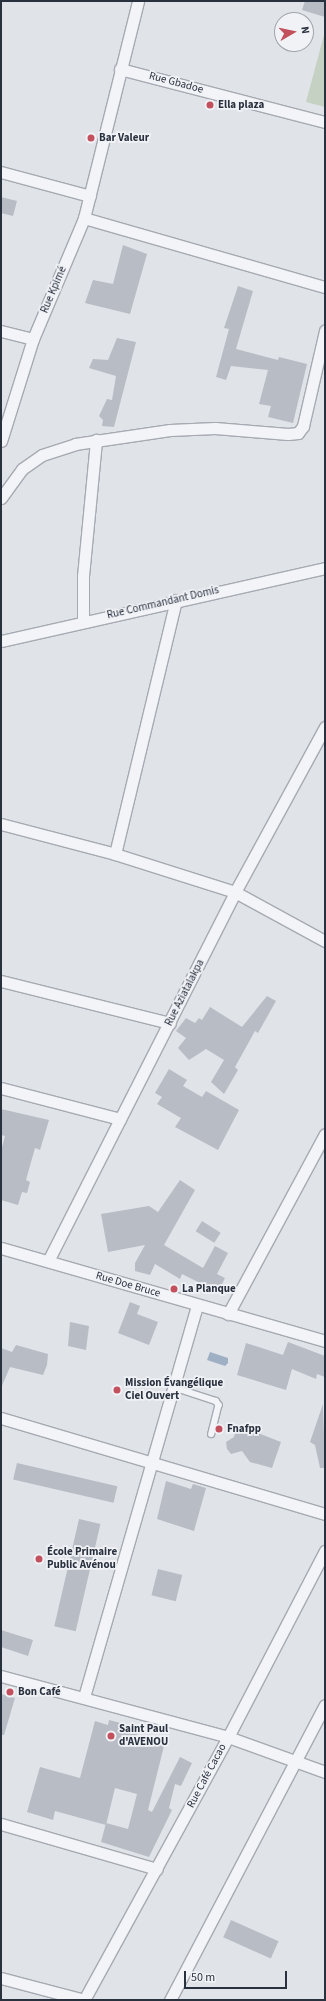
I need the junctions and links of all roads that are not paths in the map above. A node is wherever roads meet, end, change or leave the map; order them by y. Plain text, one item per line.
1 (138, 1) edge
2 (120, 69) junction
3 (325, 122) edge
4 (1, 172) edge
5 (90, 196) junction
6 (84, 218) junction
7 (325, 287) edge
8 (1, 331) edge
9 (325, 332) edge
10 (33, 339) junction
11 (96, 440) junction
12 (1, 441) edge
13 (1, 498) edge
14 (325, 568) edge
15 (176, 600) junction
16 (83, 621) junction
17 (1, 641) edge
18 (325, 727) edge
19 (1, 824) edge
20 (115, 854) junction
21 (235, 892) junction
22 (325, 941) edge
23 (1, 981) edge
24 (170, 1023) junction
25 (1, 1088) edge
26 (120, 1119) junction
27 (325, 1134) edge
28 (1, 1248) edge
29 (48, 1261) junction
30 (197, 1305) junction
31 (228, 1314) junction
32 (325, 1341) edge
33 (173, 1386) junction
34 (1, 1418) edge
35 (212, 1434) dead end
36 (150, 1464) junction
37 (325, 1514) edge
38 (325, 1551) edge
39 (1, 1676) edge
40 (84, 1697) junction
41 (325, 1705) edge
42 (228, 1737) junction
43 (294, 1761) junction
44 (325, 1772) edge
45 (1, 1824) edge
46 (157, 1869) junction
47 (1, 1978) edge
48 (84, 2000) edge
49 (170, 2000) edge

1 - 2 street, Rue Kpimé
2 - 3 street, Rue Gbadoe
2 - 5 street, Rue Kpimé
4 - 5 street
5 - 6 street, Rue Kpimé
6 - 7 street
6 - 10 street, Rue Kpimé
8 - 10 street
9 - 11 street
10 - 12 street, Rue Kpimé
11 - 13 street
11 - 16 street
14 - 15 street, Rue Commandant Domis
15 - 16 street, Rue Commandant Domis
15 - 20 street
16 - 17 street, Rue Commandant Domis
18 - 21 street, Rue Aziatalakpa
19 - 20 street
20 - 21 street
21 - 22 street
21 - 24 street, Rue Aziatalakpa
23 - 24 street
24 - 26 street, Rue Aziatalakpa
25 - 26 street
26 - 29 street, Rue Aziatalakpa
27 - 31 street
28 - 29 street, Rue Doe Bruce
29 - 30 street, Rue Doe Bruce
30 - 31 street, Rue Doe Bruce
30 - 33 street
31 - 32 street, Rue Doe Bruce
33 - 35 lane
33 - 36 street
34 - 36 street
36 - 37 street
36 - 40 street
38 - 42 street, Rue Café Cacao
39 - 40 street
40 - 42 street
41 - 43 street
42 - 43 street
42 - 46 street, Rue Café Cacao
43 - 44 street
43 - 49 street
45 - 46 street
46 - 48 street, Rue Café Cacao
47 - 48 street

